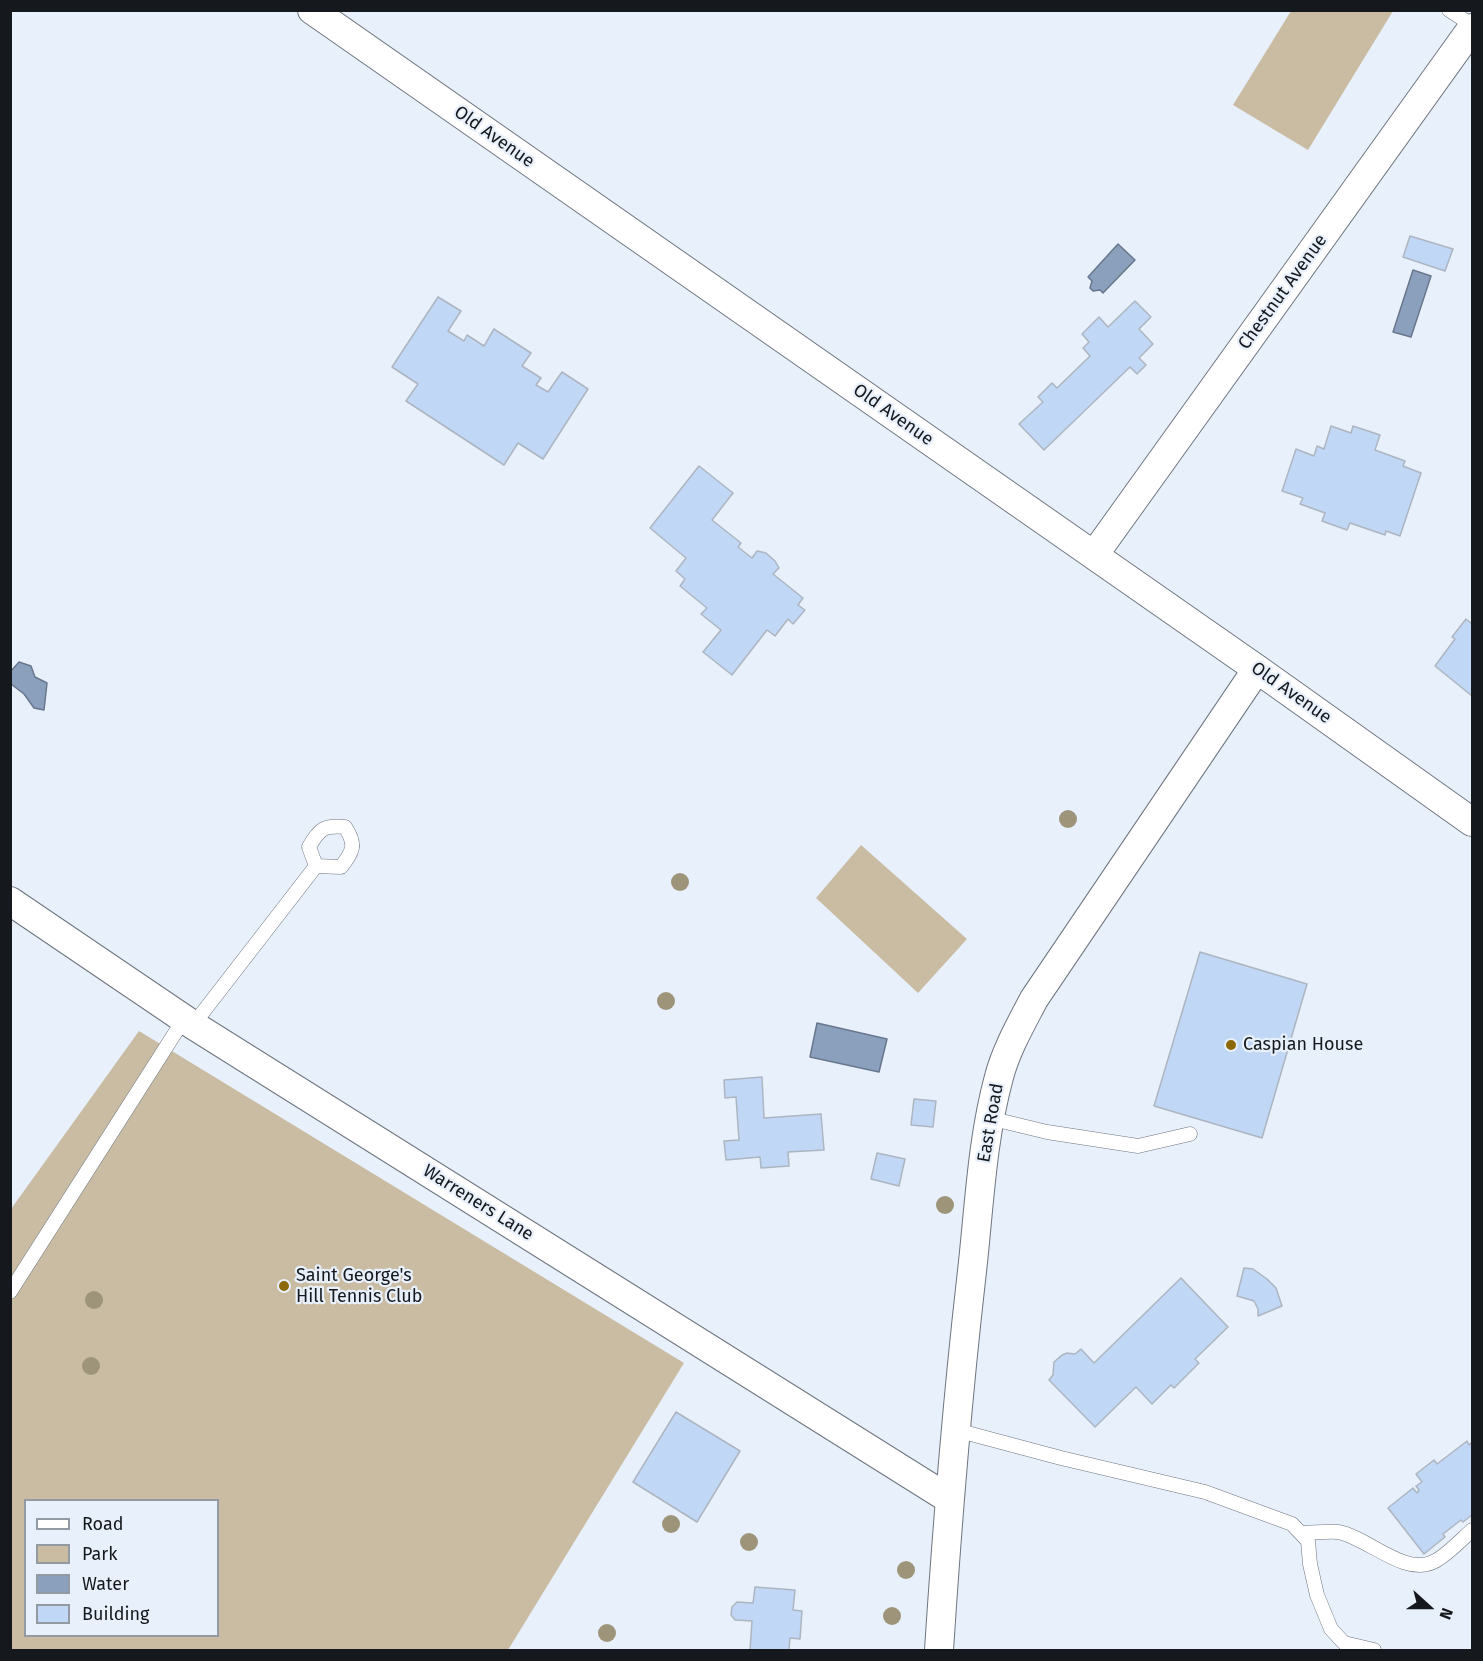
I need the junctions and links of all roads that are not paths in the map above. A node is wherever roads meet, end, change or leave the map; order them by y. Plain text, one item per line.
1 (312, 10) edge
2 (1449, 10) edge
3 (343, 19) edge
4 (1473, 27) edge
5 (1094, 555) junction
6 (1257, 669) junction
7 (1473, 822) edge
8 (316, 866) dead end
9 (10, 901) edge
10 (189, 1022) junction
11 (989, 1118) junction
12 (1190, 1134) dead end
13 (10, 1292) edge
14 (956, 1430) junction
15 (949, 1499) junction
16 (1473, 1530) edge
17 (1301, 1533) junction
18 (939, 1650) edge
19 (1374, 1650) edge

1 - 3 street, Old Avenue
2 - 4 lane
3 - 5 street, Old Avenue
4 - 5 street, Chestnut Avenue
5 - 6 street, Old Avenue
6 - 7 street, Old Avenue
6 - 11 street, East Road
8 - 10 lane
9 - 10 street, Warreners Lane
10 - 13 lane
10 - 15 street, Warreners Lane
11 - 12 lane
11 - 14 street, East Road
14 - 15 street, East Road
14 - 17 lane
15 - 18 street, East Road
16 - 17 lane
17 - 19 lane

